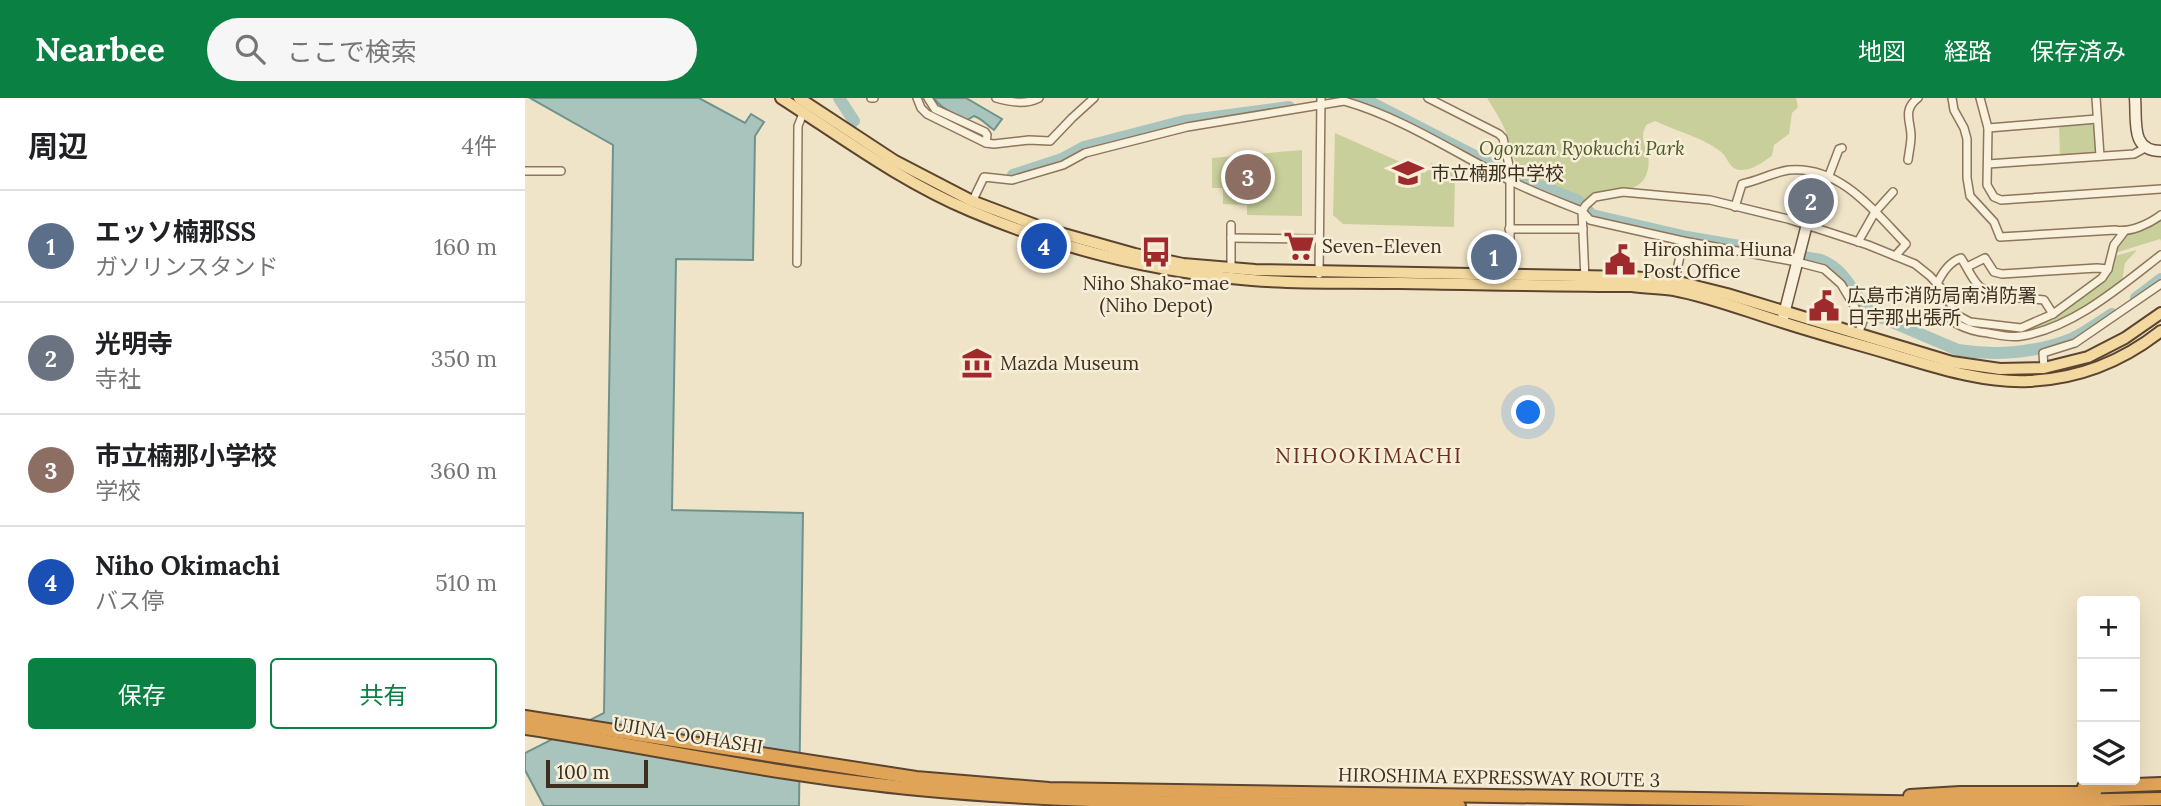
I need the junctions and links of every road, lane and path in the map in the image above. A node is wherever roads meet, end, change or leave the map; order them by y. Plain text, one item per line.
1 (781, 98) edge
2 (917, 98) edge
3 (928, 98) edge
4 (996, 98) edge
5 (1039, 98) edge
6 (1094, 98) edge
7 (1428, 98) edge
8 (1917, 98) edge
9 (1952, 98) edge
10 (1980, 98) edge
11 (2095, 98) edge
12 (2135, 98) edge
13 (1321, 102) edge
14 (803, 105) edge
15 (2097, 119) junction
16 (1988, 128) junction
17 (986, 142) junction
18 (1842, 149) dead end
19 (2145, 149) junction
20 (2161, 151) edge
21 (2099, 156) junction
22 (1908, 160) dead end
23 (1988, 164) junction
24 (525, 171) edge
25 (561, 171) dead end
26 (1510, 176) junction
27 (1828, 177) junction
28 (2161, 189) edge
29 (1893, 192) dead end
30 (970, 206) junction
31 (1735, 207) junction
32 (1584, 209) junction
33 (1875, 212) junction
34 (2161, 215) edge
35 (1231, 225) dead end
36 (1811, 225) junction
37 (1509, 229) junction
38 (1583, 229) junction
39 (2124, 232) junction
40 (1231, 238) junction
41 (1319, 239) junction
42 (1683, 241) junction
43 (1858, 242) junction
44 (1086, 246) junction
45 (2161, 255) edge
46 (1895, 256) junction
47 (1798, 258) junction
48 (797, 263) dead end
49 (1967, 267) junction
50 (1231, 268) junction
51 (2108, 269) junction
52 (1319, 276) junction
53 (1510, 281) junction
54 (1585, 281) junction
55 (2161, 284) edge
56 (1674, 285) junction
57 (1939, 286) junction
58 (2161, 313) edge
59 (2053, 314) junction
60 (1783, 317) junction
61 (2161, 331) edge
62 (1858, 334) junction
63 (2044, 368) junction
64 (530, 723) edge
65 (837, 773) junction
66 (2161, 784) edge
67 (1999, 793) junction
68 (2161, 793) edge
69 (2161, 799) edge
70 (1819, 801) junction
71 (1459, 806) edge

1 - 14 main road
2 - 17 street
3 - 17 street
4 - 5 street
6 - 17 street
7 - 26 street
8 - 22 street
9 - 39 street
10 - 16 street
11 - 15 street
12 - 19 street
13 - 26 street
13 - 30 street
13 - 41 street
14 - 30 main road
14 - 48 street
15 - 16 street
15 - 21 street
16 - 23 street
18 - 27 street
19 - 20 street
19 - 21 street
21 - 23 street
23 - 28 street
24 - 25 street
26 - 32 street
26 - 37 street
27 - 31 street
27 - 33 street
27 - 36 street
29 - 33 street
30 - 44 main road
31 - 32 street
31 - 36 street
32 - 38 street
32 - 42 street
33 - 43 street
33 - 46 street
34 - 39 street
35 - 40 street
36 - 43 street
36 - 47 street
37 - 38 street
37 - 53 street
38 - 54 street
39 - 51 street
40 - 41 street
40 - 50 street
41 - 52 street
42 - 47 street
42 - 56 street
43 - 46 street
44 - 50 main road
44 - 52 main road
45 - 57 street
46 - 57 street
47 - 60 street
47 - 62 street
49 - 51 street
49 - 57 street
49 - 59 street
50 - 52 main road
51 - 59 street
52 - 53 main road
53 - 54 main road
54 - 56 main road
55 - 63 street
56 - 60 main road
57 - 59 street
58 - 63 main road
60 - 61 main road
60 - 62 main road
62 - 63 main road
64 - 65 highway, UJINA-OOHASHI
65 - 70 highway, HIROSHIMA EXPRESSWAY ROUTE 3
65 - 71 highway, HIROSHIMA EXPRESSWAY ROUTE 3
66 - 67 highway
67 - 68 highway
67 - 70 highway
69 - 70 highway, HIROSHIMA EXPRESSWAY ROUTE 3

